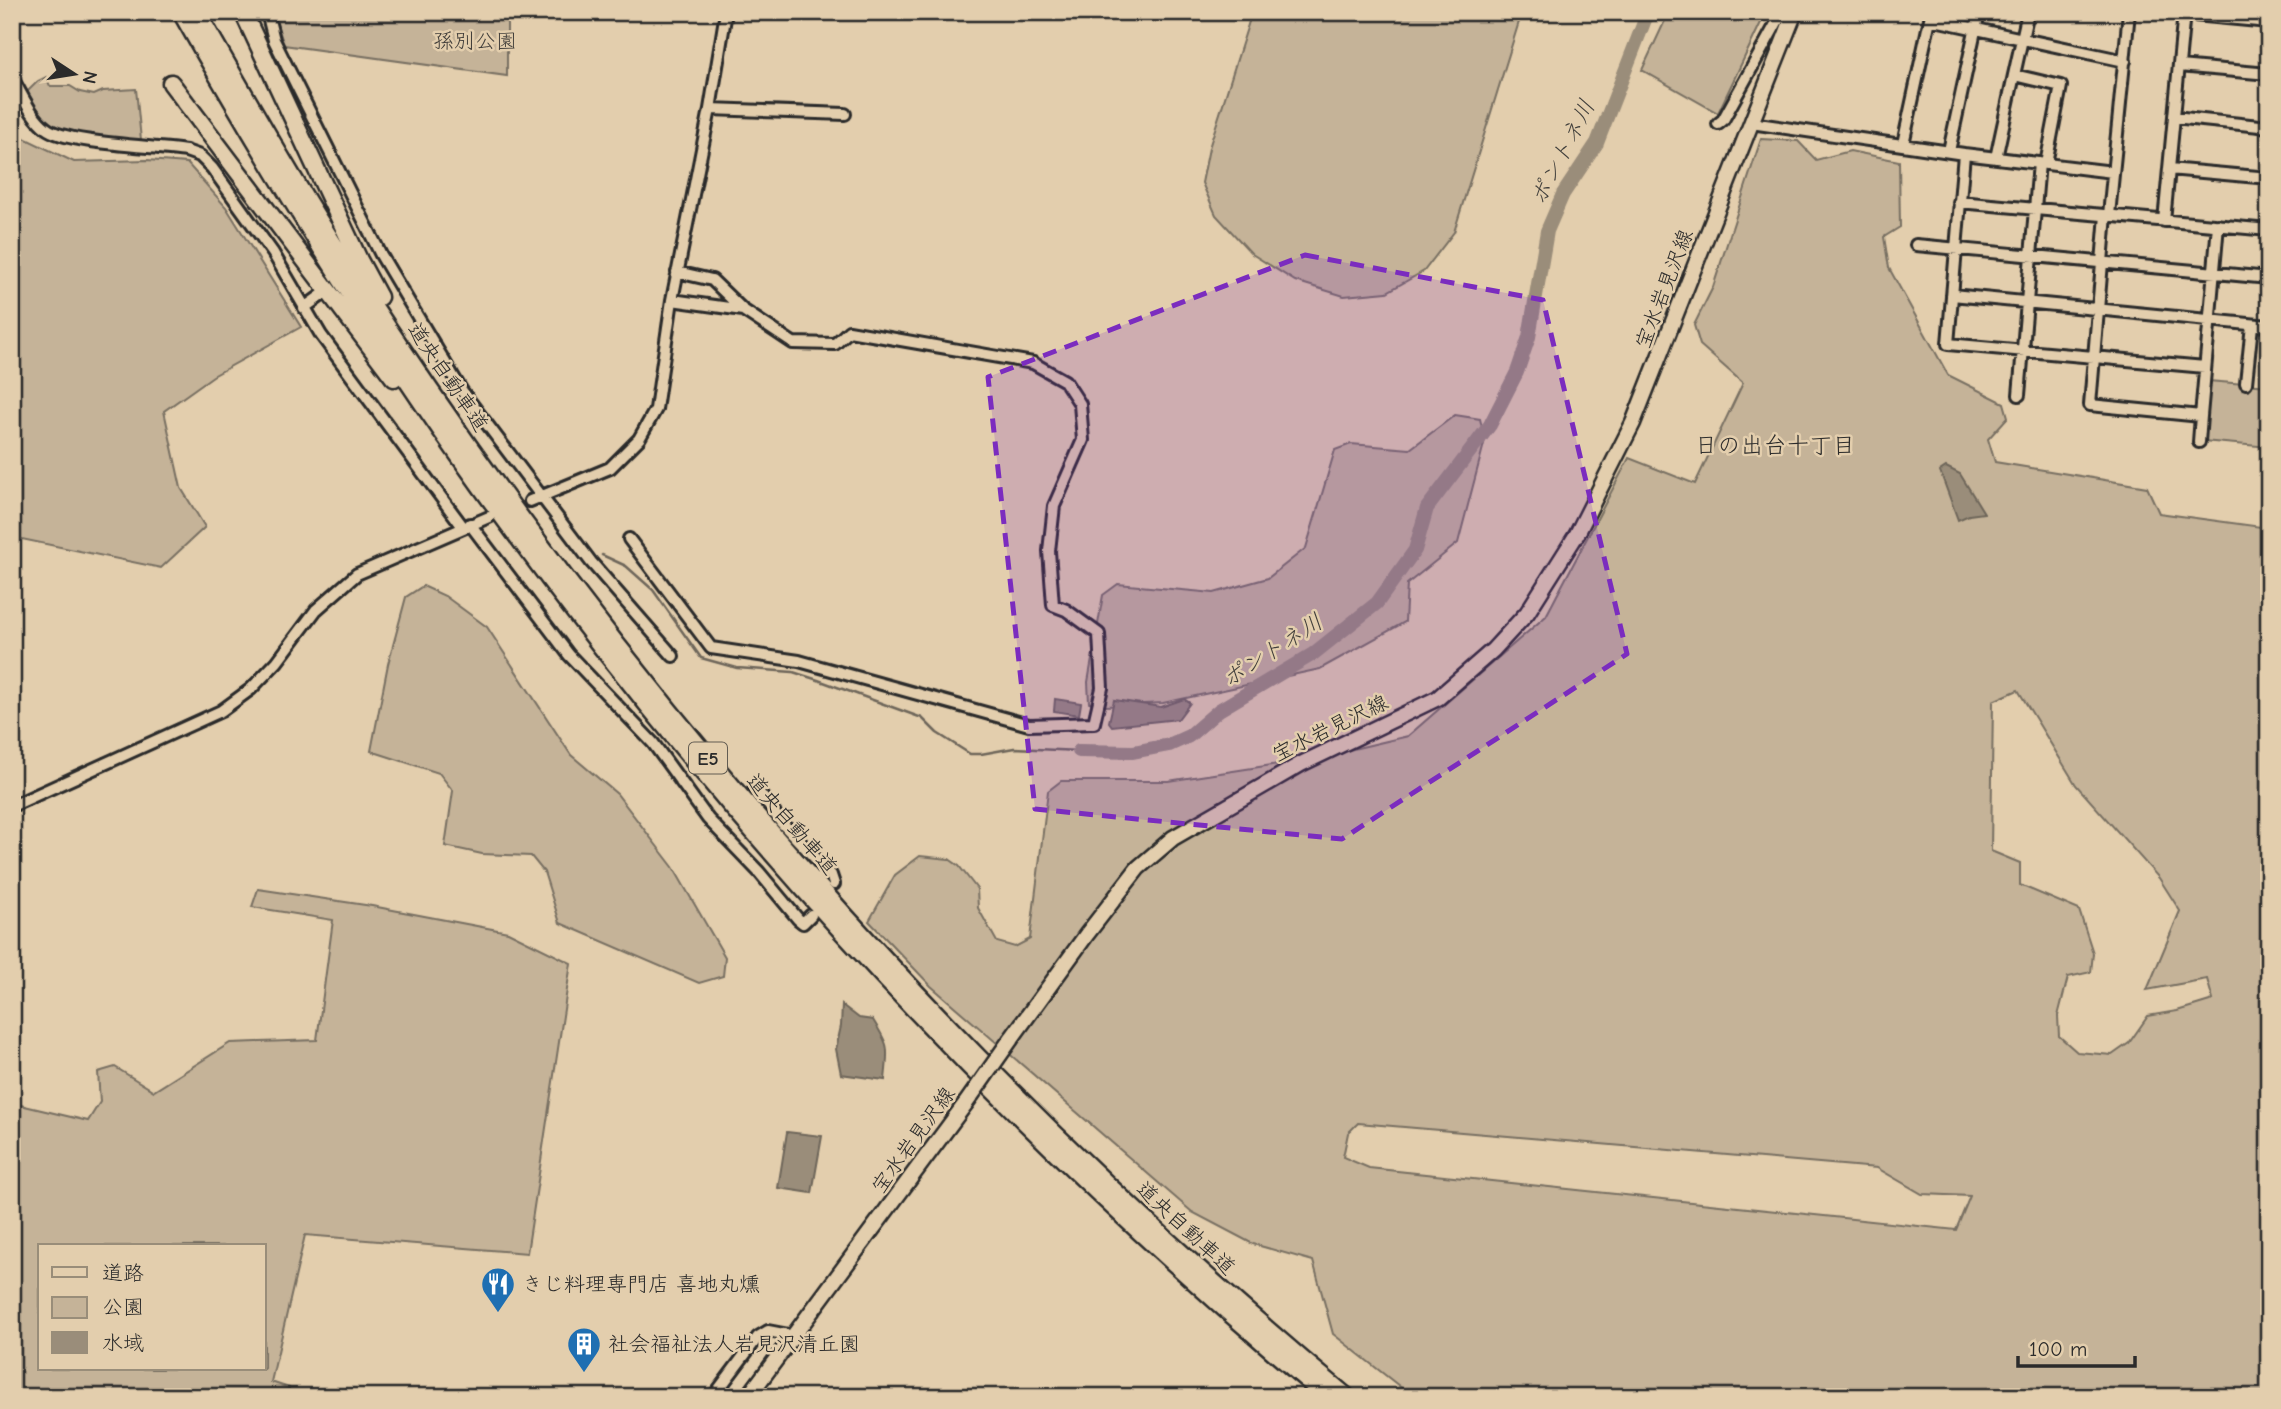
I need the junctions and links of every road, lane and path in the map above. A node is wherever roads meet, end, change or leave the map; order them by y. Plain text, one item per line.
1 (181, 12) edge
2 (197, 12) edge
3 (243, 12) edge
4 (267, 12) edge
5 (726, 12) edge
6 (1979, 12) edge
7 (2028, 12) edge
8 (2129, 12) edge
9 (1795, 13) edge
10 (2184, 13) edge
11 (1930, 16) edge
12 (2269, 22) edge
13 (1975, 29) junction
14 (2022, 39) junction
15 (2125, 61) junction
16 (2179, 66) junction
17 (2269, 74) edge
18 (2014, 75) junction
19 (12, 78) edge
20 (171, 83) dead end
21 (710, 109) junction
22 (845, 114) dead end
23 (2174, 117) junction
24 (1751, 123) junction
25 (1718, 124) dead end
26 (2269, 127) edge
27 (1903, 144) junction
28 (1949, 151) junction
29 (1964, 154) junction
30 (1996, 158) junction
31 (2042, 164) junction
32 (2169, 169) junction
33 (2113, 172) junction
34 (2269, 178) edge
35 (1959, 202) junction
36 (2034, 208) junction
37 (2108, 215) junction
38 (2164, 220) junction
39 (2218, 225) junction
40 (2269, 230) edge
41 (1916, 245) dead end
42 (1955, 249) junction
43 (382, 255) junction
44 (2030, 256) junction
45 (2102, 263) junction
46 (369, 264) dead end
47 (677, 272) junction
48 (2214, 273) junction
49 (2269, 278) edge
50 (322, 295) dead end
51 (1952, 295) junction
52 (672, 300) junction
53 (2025, 302) junction
54 (304, 309) junction
55 (2098, 309) junction
56 (743, 310) junction
57 (2210, 321) junction
58 (2252, 325) junction
59 (2269, 326) edge
60 (2022, 352) junction
61 (2094, 357) junction
62 (2205, 368) junction
63 (424, 382) junction
64 (2246, 383) dead end
65 (2019, 395) dead end
66 (2201, 416) junction
67 (2199, 442) dead end
68 (481, 487) junction
69 (536, 498) junction
70 (489, 517) dead end
71 (467, 525) junction
72 (629, 539) dead end
73 (673, 656) dead end
74 (755, 787) dead end
75 (12, 806) edge
76 (834, 884) dead end
77 (811, 915) dead end
78 (794, 1336) junction
79 (713, 1397) edge
80 (748, 1397) edge
81 (1327, 1397) edge
82 (1347, 1397) edge

1 - 68 highway, 道央自動車道 / E5
2 - 63 highway, 道央自動車道 / E5
3 - 63 highway
4 - 43 street
5 - 21 street
6 - 13 street
7 - 14 street
8 - 15 street
9 - 24 main road, 宝水岩見沢線
9 - 25 street
10 - 12 street
10 - 16 street
11 - 13 street
11 - 27 street
13 - 14 street
13 - 28 street
14 - 15 street
14 - 18 street
15 - 33 street
16 - 17 street
16 - 23 street
18 - 30 street
18 - 31 street
19 - 54 street
20 - 68 highway
21 - 22 street
21 - 47 street
23 - 26 street
23 - 32 street
24 - 27 street
24 - 78 main road, 宝水岩見沢線, bridge
27 - 28 street
28 - 29 street
29 - 30 street
29 - 35 street
30 - 31 street
31 - 33 street
31 - 36 street
32 - 34 street
32 - 38 street
33 - 37 street
35 - 36 street
35 - 42 street
36 - 37 street
36 - 44 street
37 - 38 street
37 - 45 street
38 - 39 street
39 - 40 street
39 - 48 street
41 - 42 street
42 - 44 street
42 - 51 street
43 - 46 street
43 - 69 street
44 - 45 street
44 - 53 street
45 - 48 street
45 - 55 street
47 - 52 street
47 - 56 street
48 - 49 street
48 - 57 street
50 - 54 street
51 - 53 street
51 - 60 street
52 - 56 street
52 - 69 street
53 - 55 street
53 - 60 street
54 - 71 street
55 - 57 street
55 - 61 street
56 - 72 street
57 - 58 street
57 - 62 street
58 - 59 street
58 - 64 street
60 - 61 street
60 - 65 street
61 - 62 street
61 - 66 street
62 - 66 street
63 - 82 highway, 道央自動車道 / E5
66 - 67 street
68 - 81 highway, 道央自動車道 / E5
69 - 73 street
70 - 71 street
71 - 75 street
71 - 77 street
74 - 76 street
78 - 79 street
78 - 80 main road, 宝水岩見沢線

